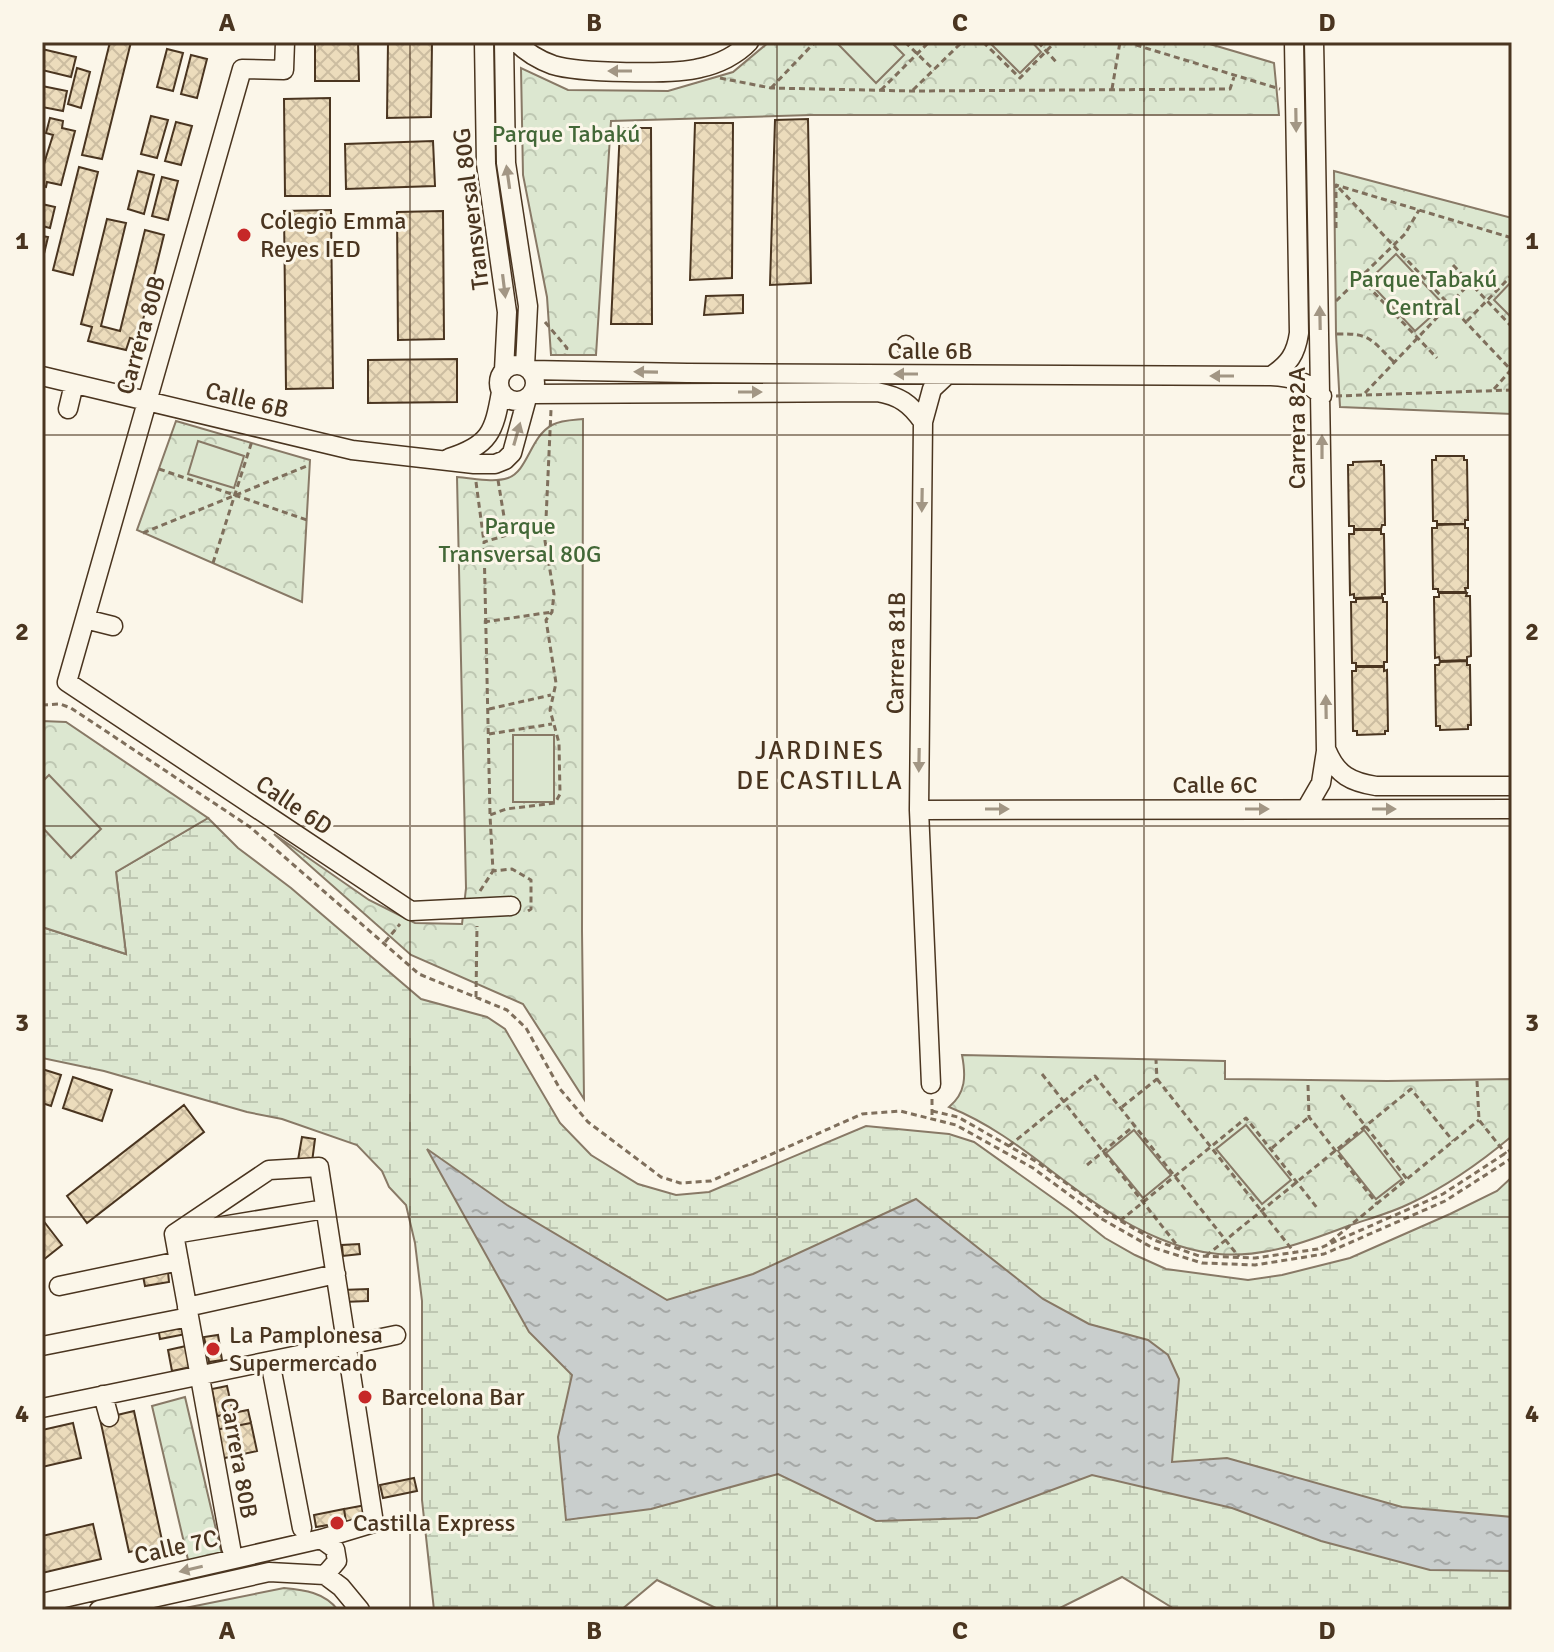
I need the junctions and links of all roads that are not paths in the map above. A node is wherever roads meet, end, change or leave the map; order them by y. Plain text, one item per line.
1 (285, 42) edge
2 (484, 42) edge
3 (504, 42) edge
4 (516, 42) edge
5 (749, 42) edge
6 (1294, 42) edge
7 (1314, 42) edge
8 (528, 368) junction
9 (504, 370) junction
10 (947, 375) junction
11 (42, 376) edge
12 (1271, 376) junction
13 (74, 384) junction
14 (501, 392) junction
15 (530, 396) junction
16 (1322, 396) junction
17 (148, 401) junction
18 (68, 409) dead end
19 (923, 422) junction
20 (443, 460) junction
21 (85, 619) junction
22 (113, 626) dead end
23 (67, 682) joint
24 (1326, 751) junction
25 (1512, 786) edge
26 (1306, 809) junction
27 (1512, 809) edge
28 (919, 810) junction
29 (516, 912) road end
30 (931, 1084) dead end
31 (325, 1209) junction
32 (174, 1234) junction
33 (179, 1261) junction
34 (336, 1274) junction
35 (59, 1286) dead end
36 (188, 1312) junction
37 (396, 1335) dead end
38 (346, 1345) junction
39 (42, 1346) edge
40 (270, 1361) junction
41 (199, 1375) junction
42 (103, 1395) junction
43 (42, 1408) edge
44 (109, 1417) dead end
45 (302, 1528) dead end
46 (321, 1539) junction
47 (231, 1548) dead end
48 (325, 1575) junction
49 (42, 1603) edge
50 (99, 1610) edge
51 (360, 1610) edge

1 - 17 street, Carrera 80B
2 -> 9 street, Transversal 80G
8 -> 3 street, Transversal 80G
5 -> 4 street
6 -> 12 street, Carrera 82A
16 -> 7 street, Carrera 82A
8 - 9 street
10 -> 8 street, Calle 6B
8 - 15 street
9 - 14 street
12 -> 10 street, Calle 6B
10 - 19 street, Carrera 81B
11 - 13 street, Calle 6B
12 - 16 street, Calle 6B
13 - 17 street, Calle 6B
13 - 18 street
14 - 15 street
14 - 20 street
15 -> 19 street, Calle 6B
20 -> 15 street
24 -> 16 street, Carrera 82A
17 - 20 street, Calle 6B
17 - 21 street, Carrera 80B
19 -> 28 street, Carrera 81B
21 - 22 street
21 - 23 street, Carrera 80B
23 - 29 street, Calle 6D
24 - 25 street
24 - 26 street, Carrera 82A
26 -> 27 street, Calle 6C
28 -> 26 street, Calle 6C
28 - 30 street, Carrera 81B
31 - 32 street
31 - 32 street
31 - 34 street
32 - 33 street, Carrera 80B
33 - 35 street
33 - 36 street, Carrera 80B
34 - 36 street
34 - 38 street
36 - 39 street
36 - 41 street, Carrera 80B
37 - 38 street
38 - 40 street
38 - 46 street, Calle 7C
40 - 41 street
40 - 45 street
41 - 42 street
41 - 47 street, Carrera 80B
42 - 43 street
42 - 44 street
46 - 48 street
46 -> 49 street, Calle 7C
48 - 50 street, Calle 7C
48 - 51 street

